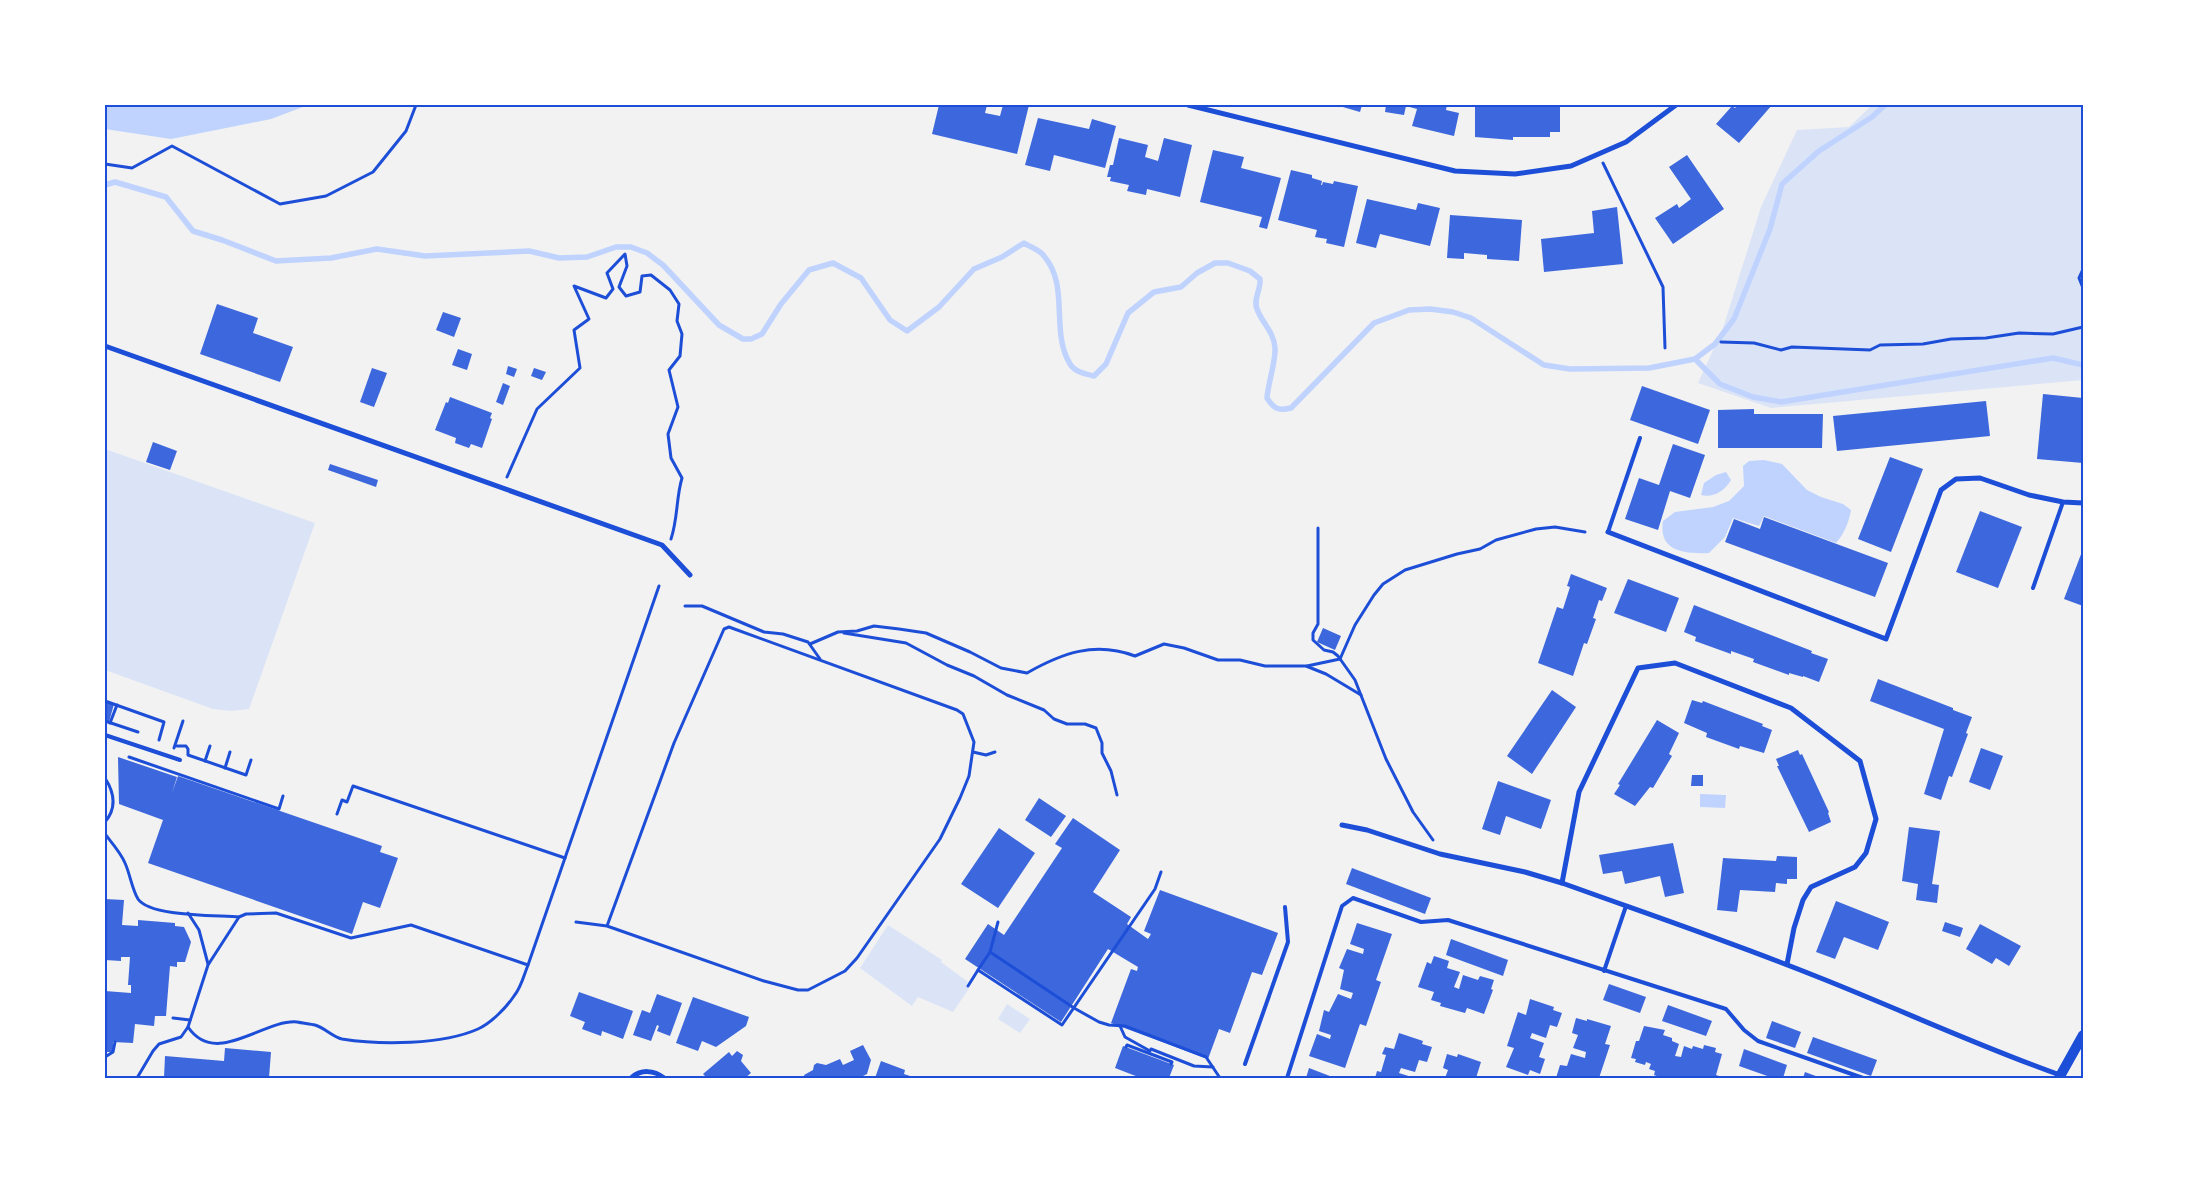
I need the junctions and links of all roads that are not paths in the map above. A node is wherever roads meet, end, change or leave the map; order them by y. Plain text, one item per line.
1 (1188, 105) edge
2 (1676, 105) edge
3 (105, 346) edge
4 (1640, 438) dead end
5 (2062, 502) junction
6 (2083, 503) edge
7 (1608, 532) joint
8 (690, 575) dead end
9 (2033, 588) dead end
10 (105, 735) edge
11 (180, 760) dead end
12 (1342, 825) dead end
13 (1562, 883) junction
14 (1626, 906) junction
15 (1285, 908) dead end
16 (1787, 964) junction
17 (1604, 971) junction
18 (2083, 1035) edge
19 (1244, 1064) dead end
20 (2063, 1077) edge
21 (632, 1078) edge
22 (664, 1078) edge
23 (1287, 1078) edge
24 (1862, 1078) edge

1 - 2 street
3 - 8 street
4 - 7 lane
5 - 6 street
5 - 7 street
5 - 9 lane
10 - 11 lane
12 - 13 street
13 - 14 street
13 - 16 street
14 - 16 street
14 - 17 lane
15 - 19 lane
16 - 20 street
17 - 23 lane
17 - 24 lane
18 - 20 main road
21 - 22 street

